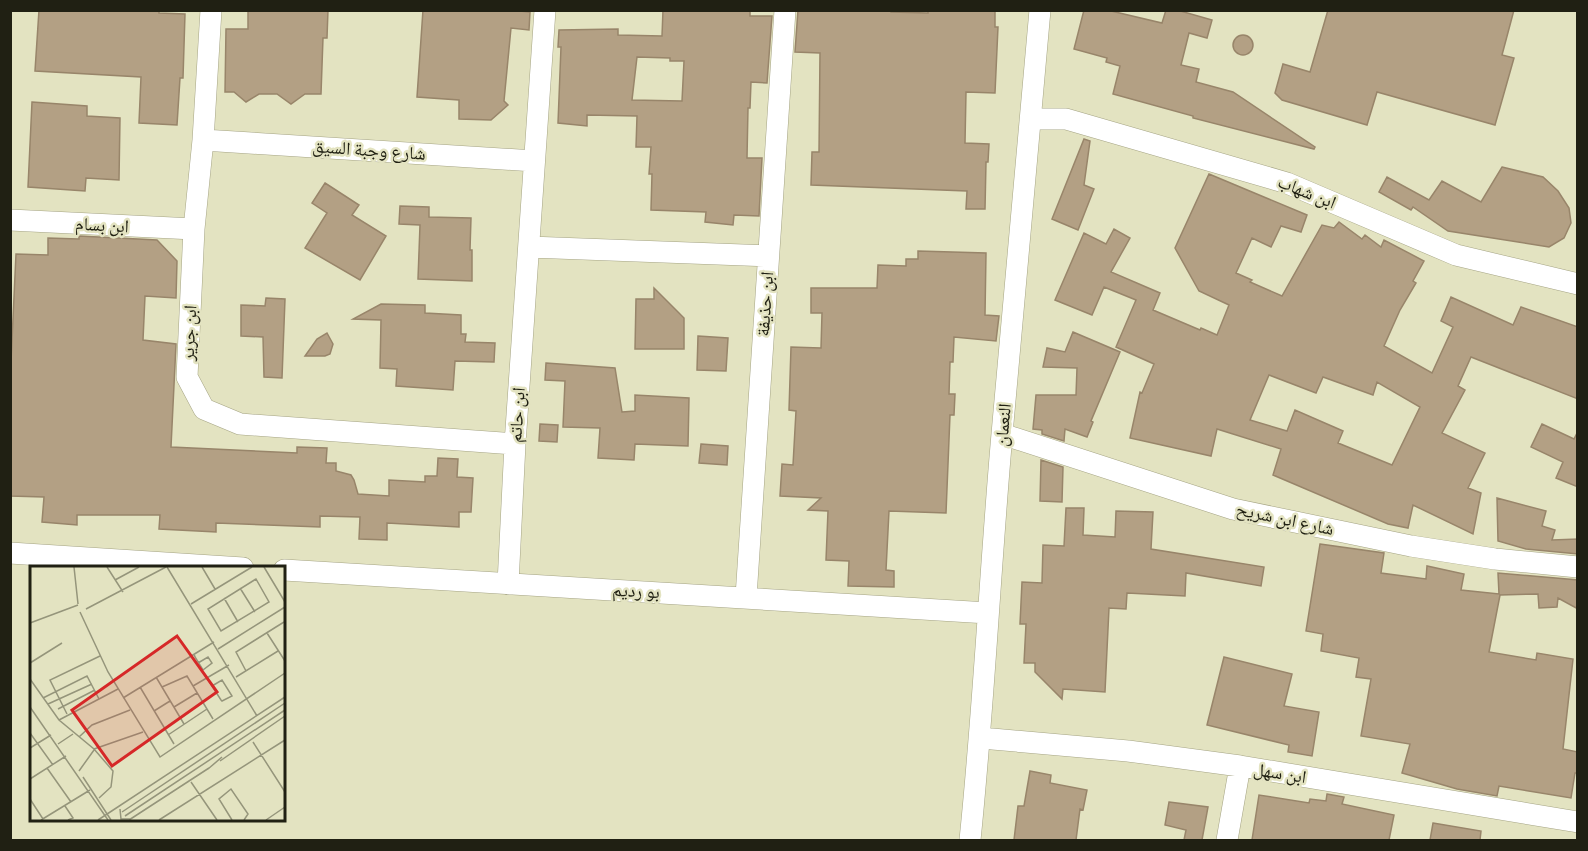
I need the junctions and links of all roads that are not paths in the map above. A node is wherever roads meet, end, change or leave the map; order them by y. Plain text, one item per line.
1 (211, 10) edge
2 (545, 10) edge
3 (785, 10) edge
4 (1040, 10) edge
5 (1031, 119) junction
6 (203, 140) junction
7 (534, 161) junction
8 (10, 220) edge
9 (194, 229) junction
10 (529, 247) junction
11 (768, 256) junction
12 (1578, 284) edge
13 (1002, 434) junction
14 (515, 444) junction
15 (10, 553) edge
16 (226, 566) edge
17 (1578, 567) edge
18 (285, 570) edge
19 (508, 584) junction
20 (746, 597) junction
21 (988, 613) junction
22 (981, 738) junction
23 (1240, 766) junction
24 (1578, 822) edge
25 (970, 840) edge
26 (1227, 840) edge

1 - 6 street, ابن جرير
2 - 7 street, ابن حاتم
3 - 11 street, ابن حذيفة
4 - 5 street, النعمان
5 - 12 street, ابن شهاب
5 - 13 street, النعمان
6 - 7 street, شارع وجبة السيق
6 - 9 street, ابن جرير
7 - 10 street, ابن حاتم
8 - 9 street, ابن بسام
9 - 14 street, ابن جرير
10 - 11 street
10 - 14 street, ابن حاتم
11 - 20 street, ابن حذيفة
13 - 17 street, شارع ابن شريح
13 - 21 street, النعمان
14 - 19 street, ابن حاتم
15 - 16 street
18 - 19 street, بو رديم
19 - 20 street, بو رديم
20 - 21 street, بو رديم
21 - 22 street, النعمان
22 - 23 street, ابن سهل
22 - 25 street, النعمان
23 - 24 street, ابن سهل
23 - 26 street

